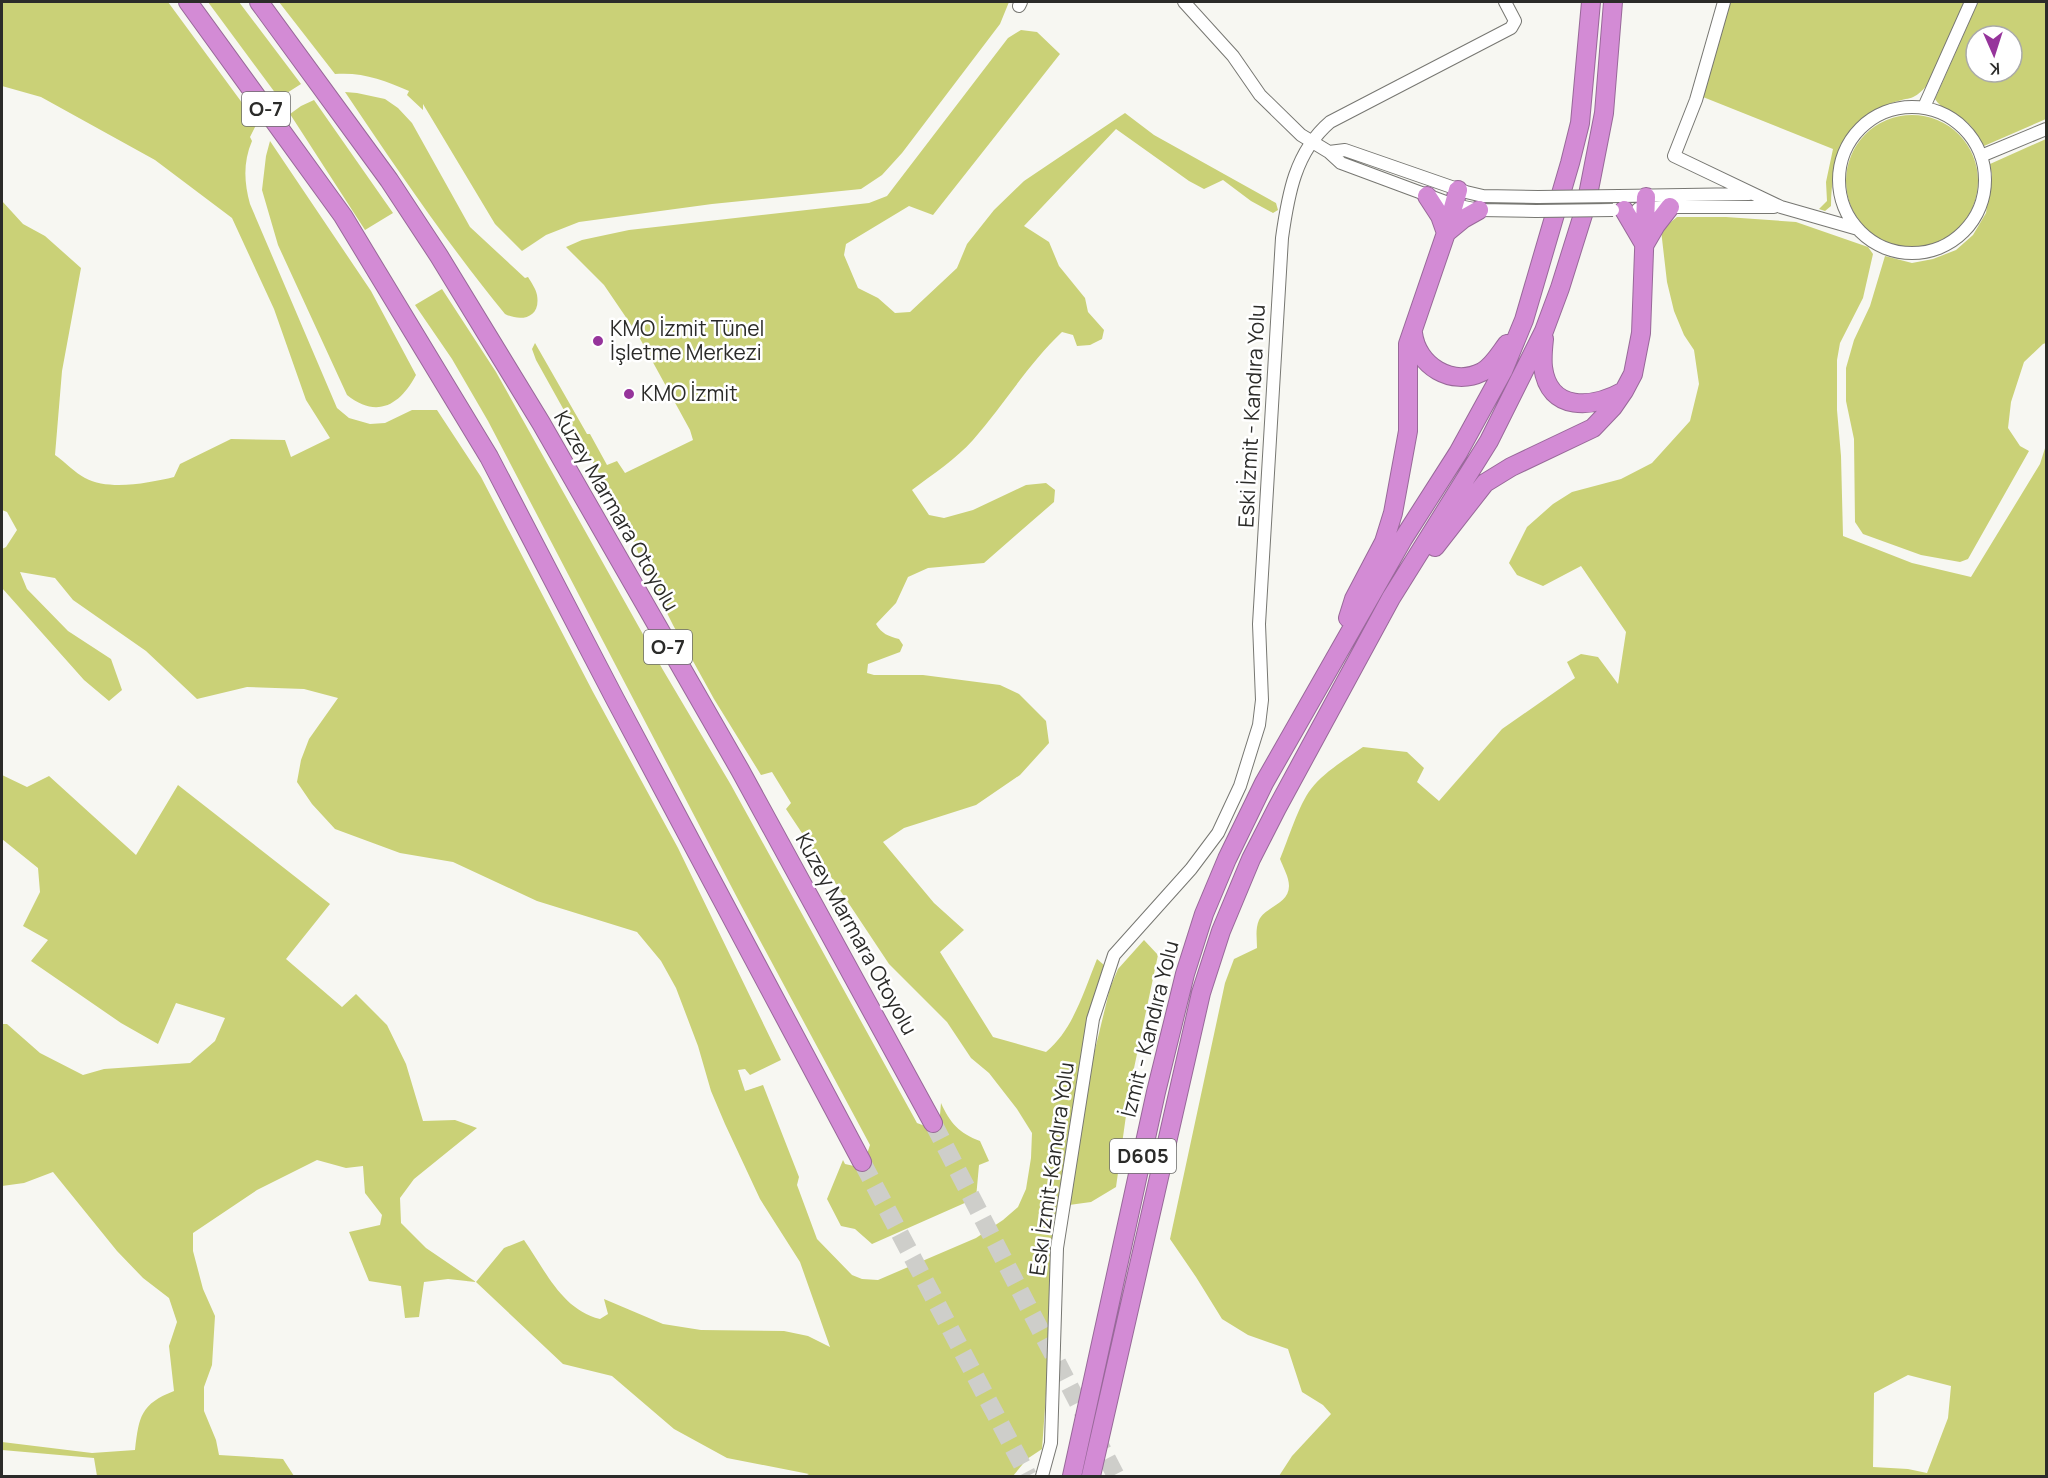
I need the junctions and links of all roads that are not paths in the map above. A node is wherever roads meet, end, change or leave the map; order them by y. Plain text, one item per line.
1 (188, 2) edge
2 (259, 2) edge
3 (1184, 2) edge
4 (1505, 2) edge
5 (1591, 2) edge
6 (1613, 2) edge
7 (1724, 2) edge
8 (1971, 2) edge
9 (1924, 107) junction
10 (2046, 129) edge
11 (1312, 141) junction
12 (1329, 152) junction
13 (1981, 156) junction
14 (1750, 194) junction
15 (1427, 196) junction
16 (1456, 197) junction
17 (1646, 203) junction
18 (1619, 206) junction
19 (1670, 207) junction
20 (1781, 207) junction
21 (1479, 210) junction
22 (1858, 229) junction
23 (1446, 233) junction
24 (1644, 246) junction
25 (1524, 320) junction
26 (1412, 328) junction
27 (1544, 331) junction
28 (1624, 391) junction
29 (1391, 598) junction
30 (1337, 654) junction
31 (1148, 919) joint
32 (933, 1123) tunnel mouth
33 (862, 1162) tunnel mouth
34 (1042, 1476) edge
35 (1072, 1476) edge
36 (1091, 1476) edge

1 - 33 highway, O-7
2 - 32 highway, Kuzey Marmara Otoyolu / O-7
3 - 11 street
4 - 11 street, Eski İzmit - Kandıra Yolu
5 - 25 highway
6 - 27 highway
7 - 14 street
8 - 9 street
9 - 13 street
9 - 22 street
10 - 13 street
11 - 12 street
11 - 31 street, Eski İzmit - Kandıra Yolu
12 - 15 street
12 - 16 street
13 - 22 street
14 - 17 street
14 - 20 street
15 - 16 street
15 - 23 highway
16 - 18 street, bridge
16 - 21 street
16 - 23 highway
17 - 18 street
17 - 19 street
17 - 24 highway
18 - 21 street, bridge
18 - 24 highway
19 - 20 street
19 - 24 highway
20 - 22 street
21 - 23 highway
23 - 26 highway
24 - 28 highway
25 - 26 highway
25 - 30 highway
26 - 30 highway
27 - 28 highway
27 - 29 highway
28 - 29 highway
29 - 36 highway
30 - 35 highway, İzmit - Kandıra Yolu / D605
31 - 34 street, Eskı İzmit-Kandıra Yolu

